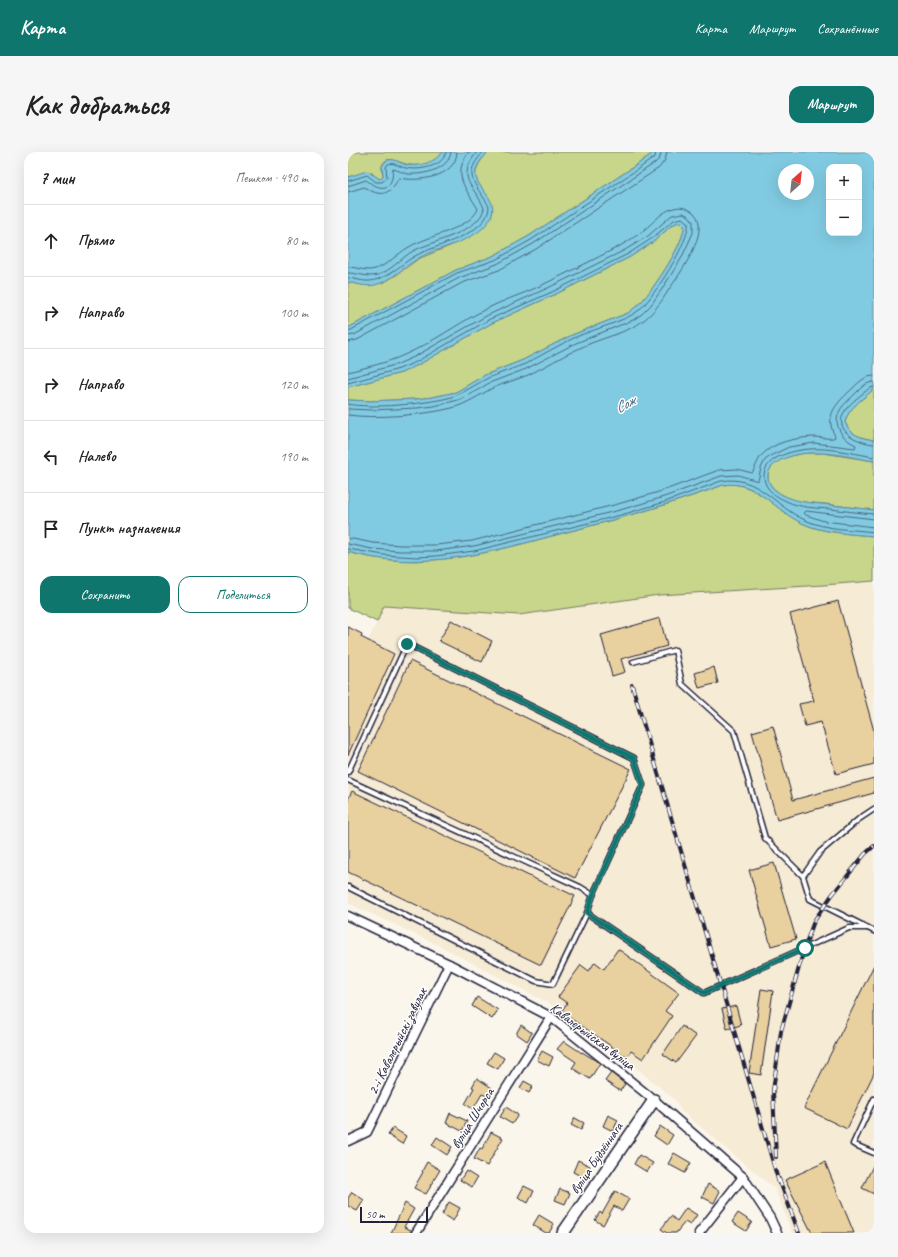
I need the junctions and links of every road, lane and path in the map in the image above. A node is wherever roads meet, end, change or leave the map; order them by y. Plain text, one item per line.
1 (634, 662) dead end
2 (348, 772) edge
3 (348, 780) edge
4 (874, 809) edge
5 (802, 876) junction
6 (348, 888) edge
7 (593, 895) junction
8 (587, 913) junction
9 (348, 916) edge
10 (868, 928) junction
11 (874, 930) edge
12 (449, 964) junction
13 (551, 1017) junction
14 (874, 1099) edge
15 (654, 1100) junction
16 (348, 1142) edge
17 (874, 1153) edge
18 (743, 1177) junction
19 (416, 1233) edge
20 (563, 1233) edge
21 (699, 1233) edge
22 (777, 1233) edge

1 - 5 lane
2 - 7 lane
3 - 7 lane
4 - 5 lane
5 - 10 lane
6 - 8 lane
7 - 8 lane
8 - 10 lane
9 - 12 street, Кавалерыйская вуліца
10 - 11 lane
12 - 13 street, Кавалерыйская вуліца
12 - 16 street, 2-і Кавалерыйскі завулак
13 - 15 street, Кавалерыйская вуліца
13 - 19 street, вуліца Шчорса
14 - 17 lane
15 - 18 street, Кавалерыйская вуліца
15 - 20 street, вуліца Будзённага
18 - 21 street
18 - 22 street, Кавалерыйская вуліца

